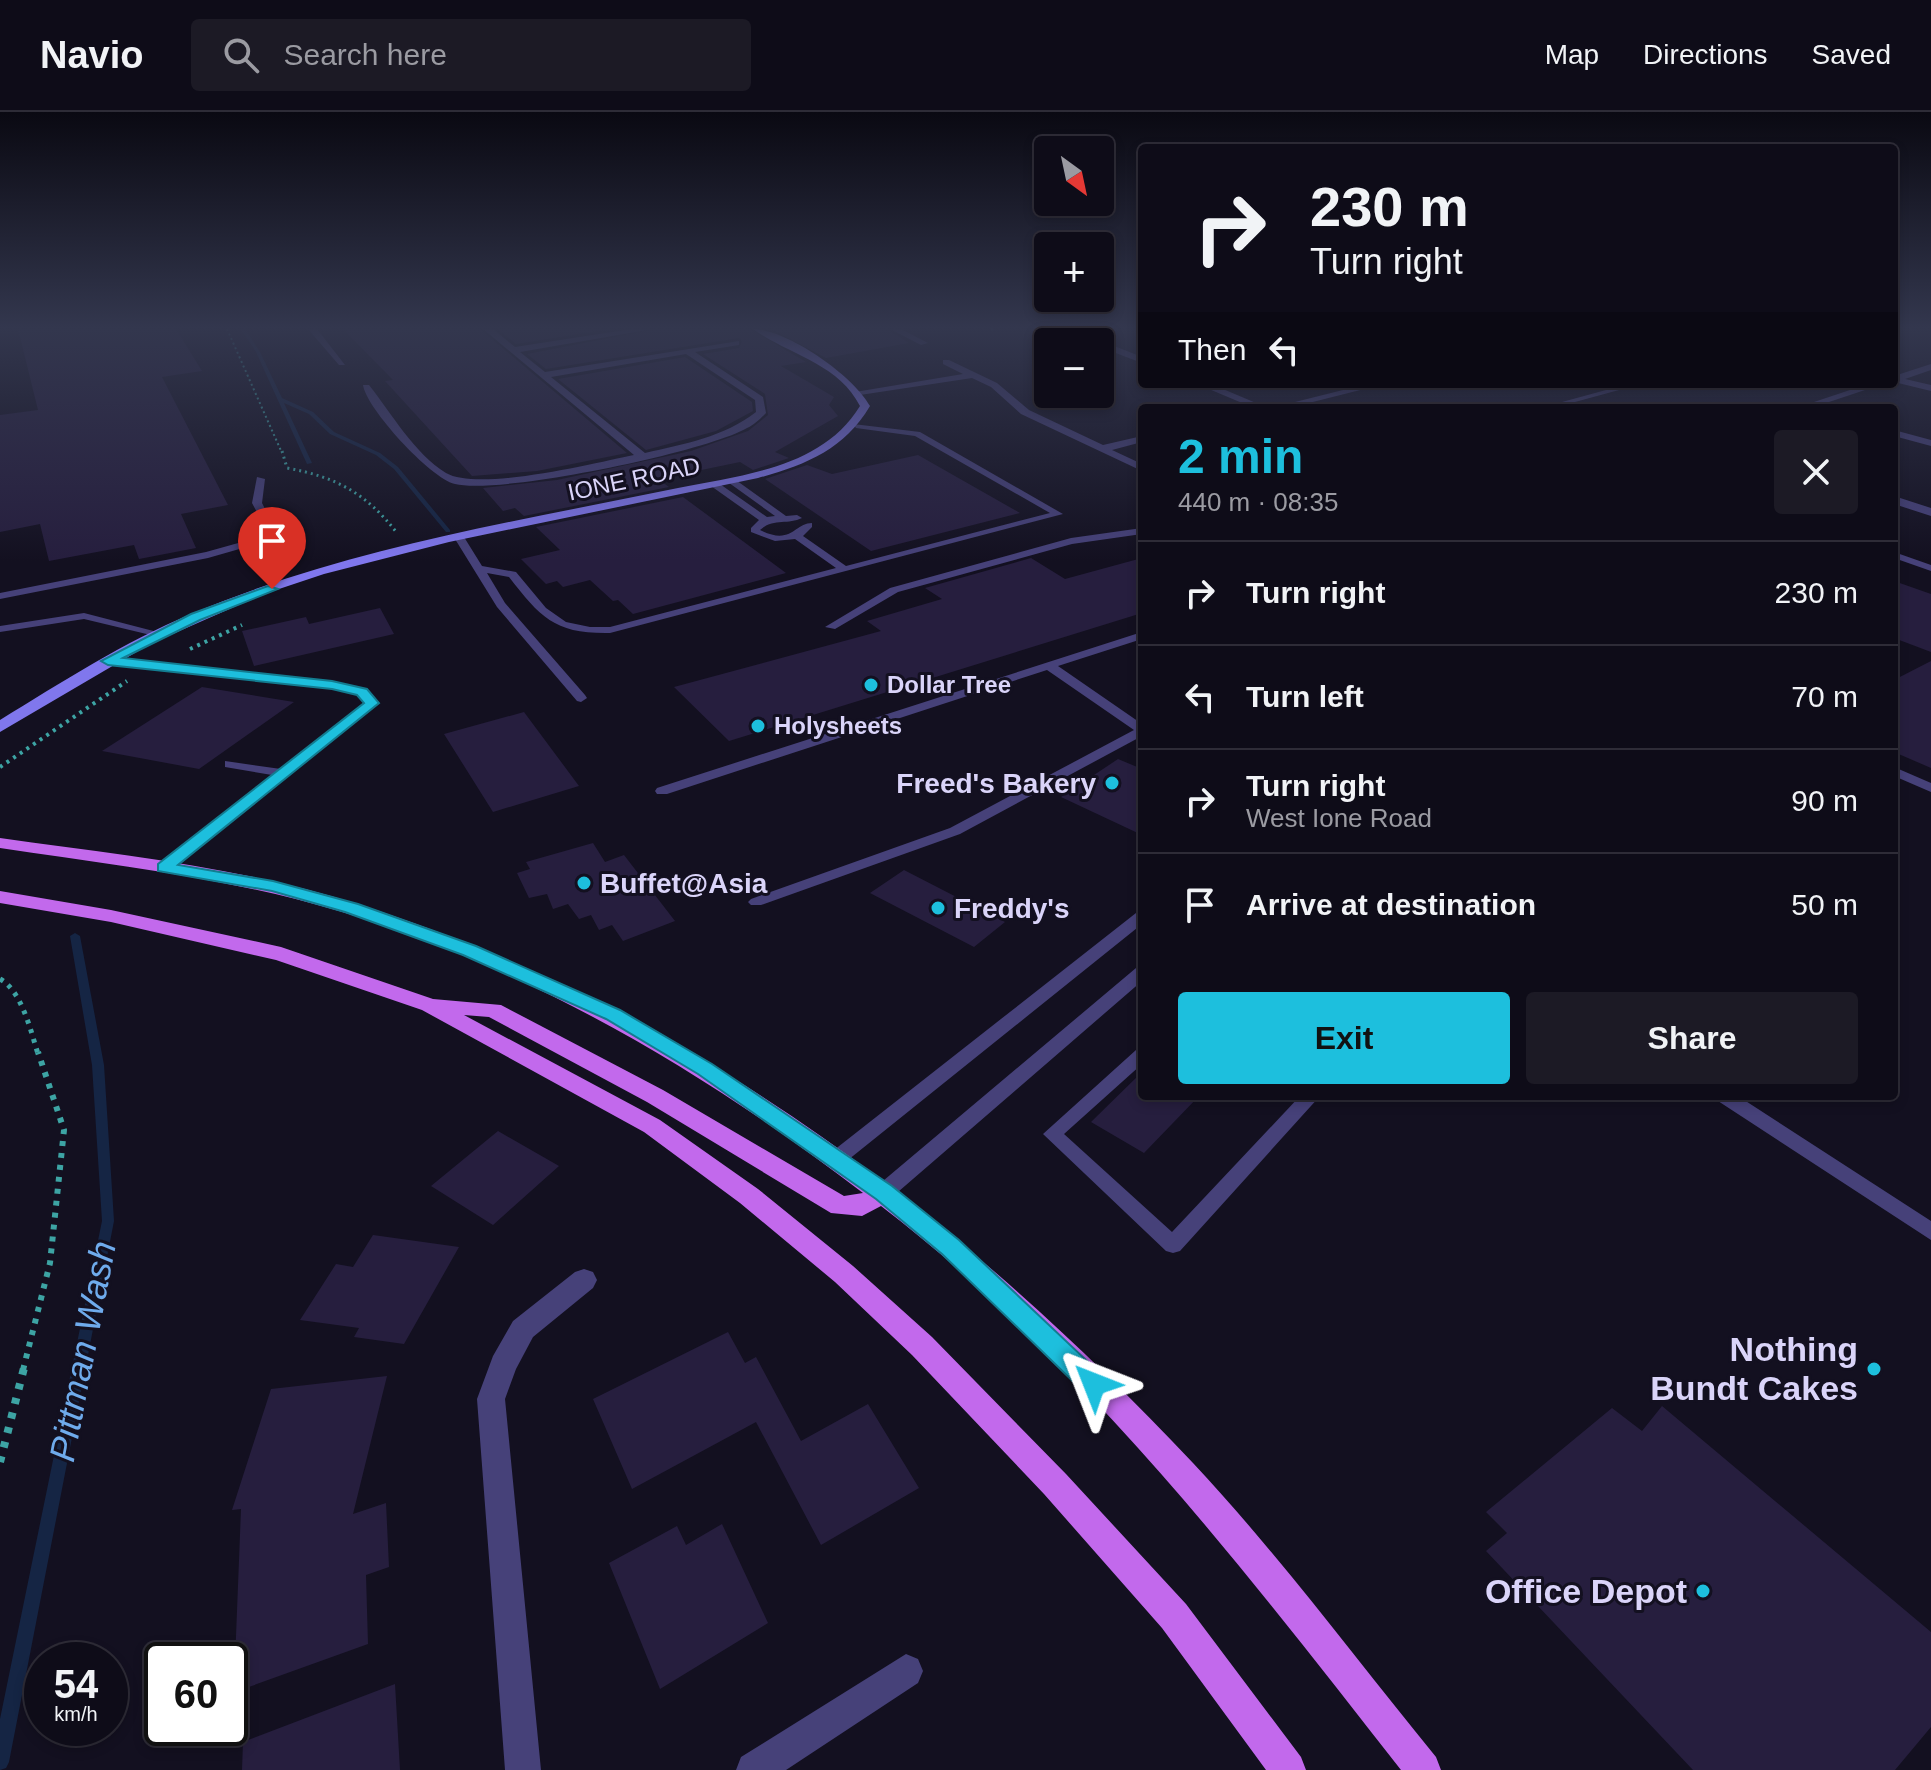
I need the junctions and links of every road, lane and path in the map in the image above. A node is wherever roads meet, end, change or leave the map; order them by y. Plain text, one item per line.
1 (382, 406) edge
2 (582, 406) edge
3 (761, 406) edge
4 (865, 406) edge
5 (1019, 406) edge
6 (856, 426) junction
7 (1898, 434) edge
8 (1138, 440) edge
9 (1931, 443) edge
10 (1101, 449) junction
11 (641, 455) junction
12 (1138, 466) edge
13 (260, 479) dead end
14 (730, 480) junction
15 (714, 484) junction
16 (1898, 501) edge
17 (1931, 512) edge
18 (782, 517) junction
19 (797, 518) dead end
20 (765, 520) junction
21 (809, 525) dead end
22 (1138, 532) edge
23 (797, 536) junction
24 (460, 539) junction
25 (1898, 556) edge
26 (1931, 568) edge
27 (478, 569) junction
28 (845, 570) junction
29 (0, 596) edge
30 (253, 620) dead end
31 (831, 627) dead end
32 (0, 629) edge
33 (159, 634) junction
34 (1138, 636) edge
35 (184, 652) dead end
36 (108, 661) junction
37 (1048, 665) junction
38 (130, 677) dead end
39 (581, 698) dead end
40 (0, 727) edge
41 (1138, 727) edge
42 (1138, 732) edge
43 (230, 764) dead end
44 (0, 767) edge
45 (281, 773) junction
46 (1898, 773) edge
47 (1931, 788) edge
48 (662, 791) dead end
49 (0, 843) edge
50 (164, 868) junction
51 (0, 897) edge
52 (756, 902) dead end
53 (1138, 919) edge
54 (1138, 976) edge
55 (0, 979) edge
56 (1138, 988) edge
57 (1121, 992) junction
58 (429, 1005) junction
59 (1138, 1058) edge
60 (1307, 1100) edge
61 (1730, 1100) edge
62 (836, 1159) junction
63 (884, 1192) junction
64 (1931, 1232) edge
65 (584, 1280) dead end
66 (0, 1462) edge
67 (906, 1671) dead end
68 (523, 1770) edge
69 (754, 1770) edge
70 (1288, 1770) edge
71 (1423, 1770) edge

1 - 11 street
2 - 11 street
3 - 11 street
4 - 6 street
5 - 10 street
6 - 14 street, IONE ROAD
6 - 28 lane
7 - 9 street
8 - 10 street
10 - 12 street
13 - 29 lane
14 - 15 street, IONE ROAD
14 - 18 lane
15 - 20 lane
15 - 24 street, IONE ROAD
16 - 17 street
18 - 19 lane
18 - 20 lane
20 - 23 lane
21 - 23 lane
22 - 31 lane
23 - 28 lane
24 - 27 lane
24 - 33 street, IONE ROAD
25 - 26 lane
27 - 28 lane
27 - 39 lane
30 - 35 path
32 - 33 lane
33 - 36 street, IONE ROAD
34 - 37 lane
36 - 40 street, IONE ROAD
36 - 45 lane
37 - 41 lane
37 - 48 lane
38 - 44 path
42 - 52 lane
43 - 45 lane
45 - 50 lane
46 - 47 lane
49 - 50 main road
50 - 62 main road
51 - 58 main road
53 - 62 lane
54 - 57 lane
55 - 66 path
56 - 57 lane
57 - 63 lane
58 - 63 main road
58 - 70 main road
59 - 60 lane
61 - 64 lane
62 - 63 main road
63 - 71 main road
65 - 68 street
67 - 69 street

